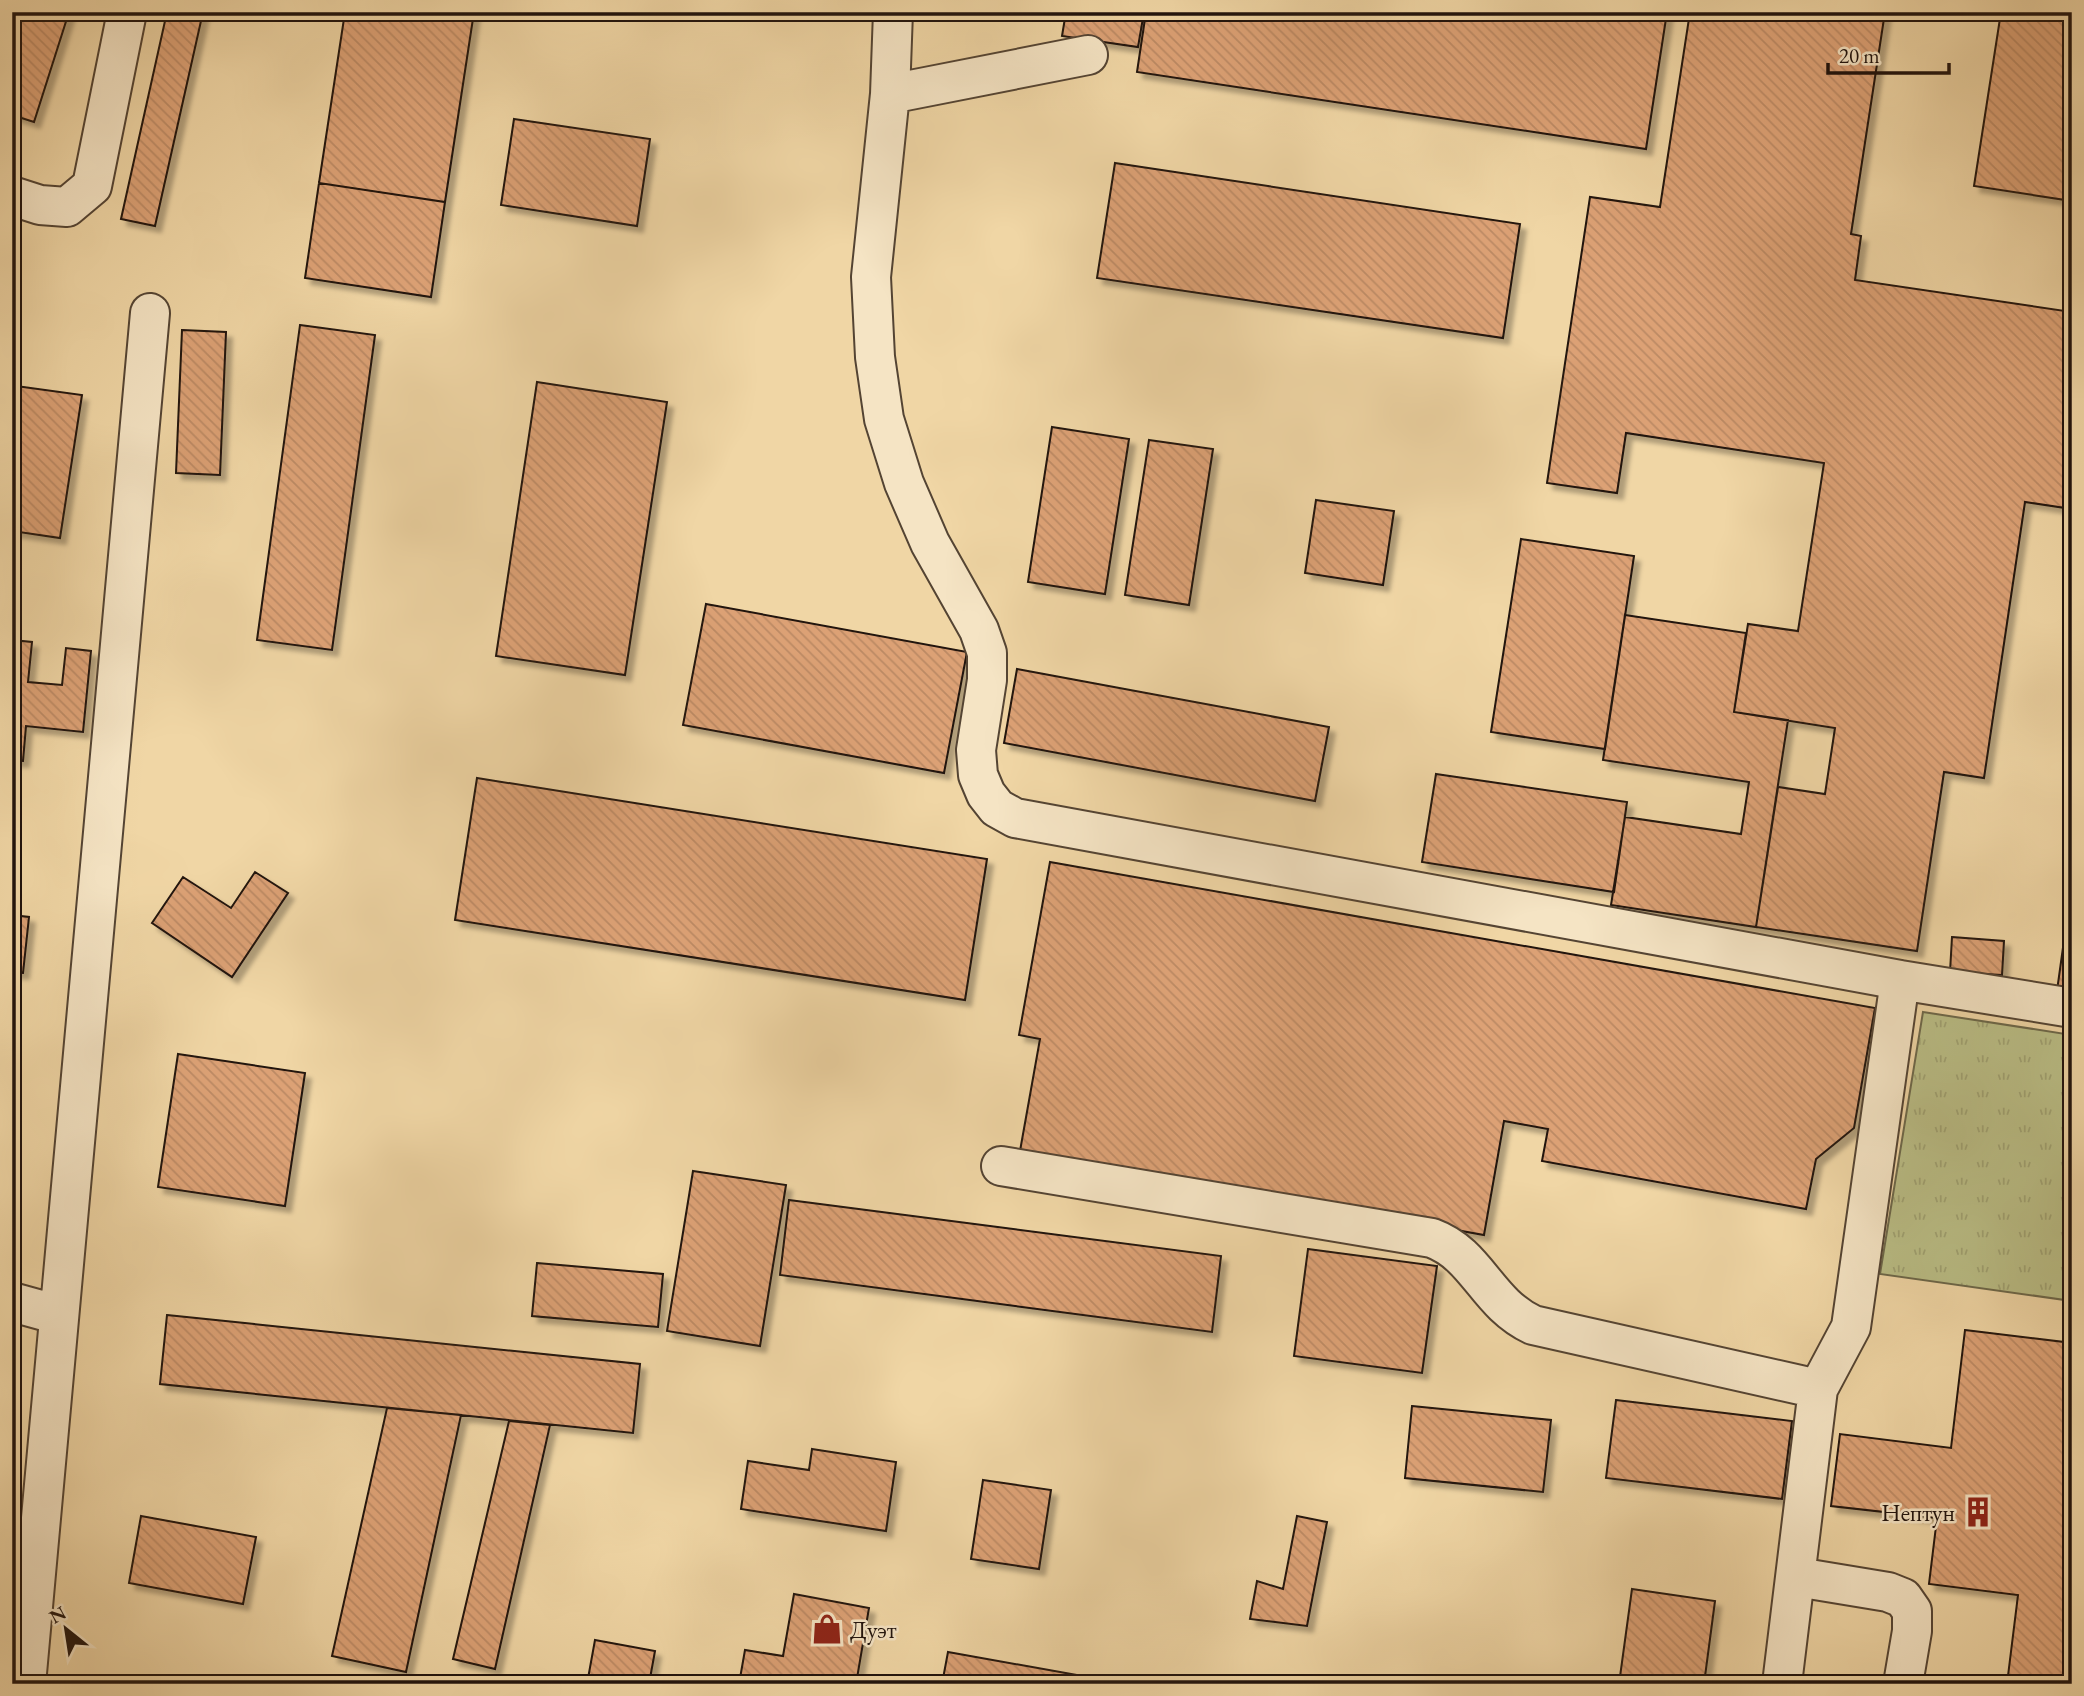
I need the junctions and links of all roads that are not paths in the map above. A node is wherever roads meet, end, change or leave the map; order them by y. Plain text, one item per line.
1 (127, 12) edge
2 (893, 12) edge
3 (1088, 55) dead end
4 (890, 94) junction
5 (26, 200) edge
6 (150, 313) dead end
7 (1900, 979) junction
8 (2072, 1007) edge
9 (1001, 1166) dead end
10 (12, 1302) edge
11 (59, 1315) junction
12 (1818, 1389) junction
13 (1797, 1577) junction
14 (26, 1684) edge
15 (1782, 1684) edge
16 (1903, 1684) edge

1 - 5 lane
2 - 4 lane
3 - 4 lane
4 - 7 lane
6 - 11 lane
7 - 8 lane
7 - 12 lane
9 - 12 lane
10 - 11 lane
11 - 14 lane
12 - 13 lane
13 - 15 lane
13 - 16 lane

